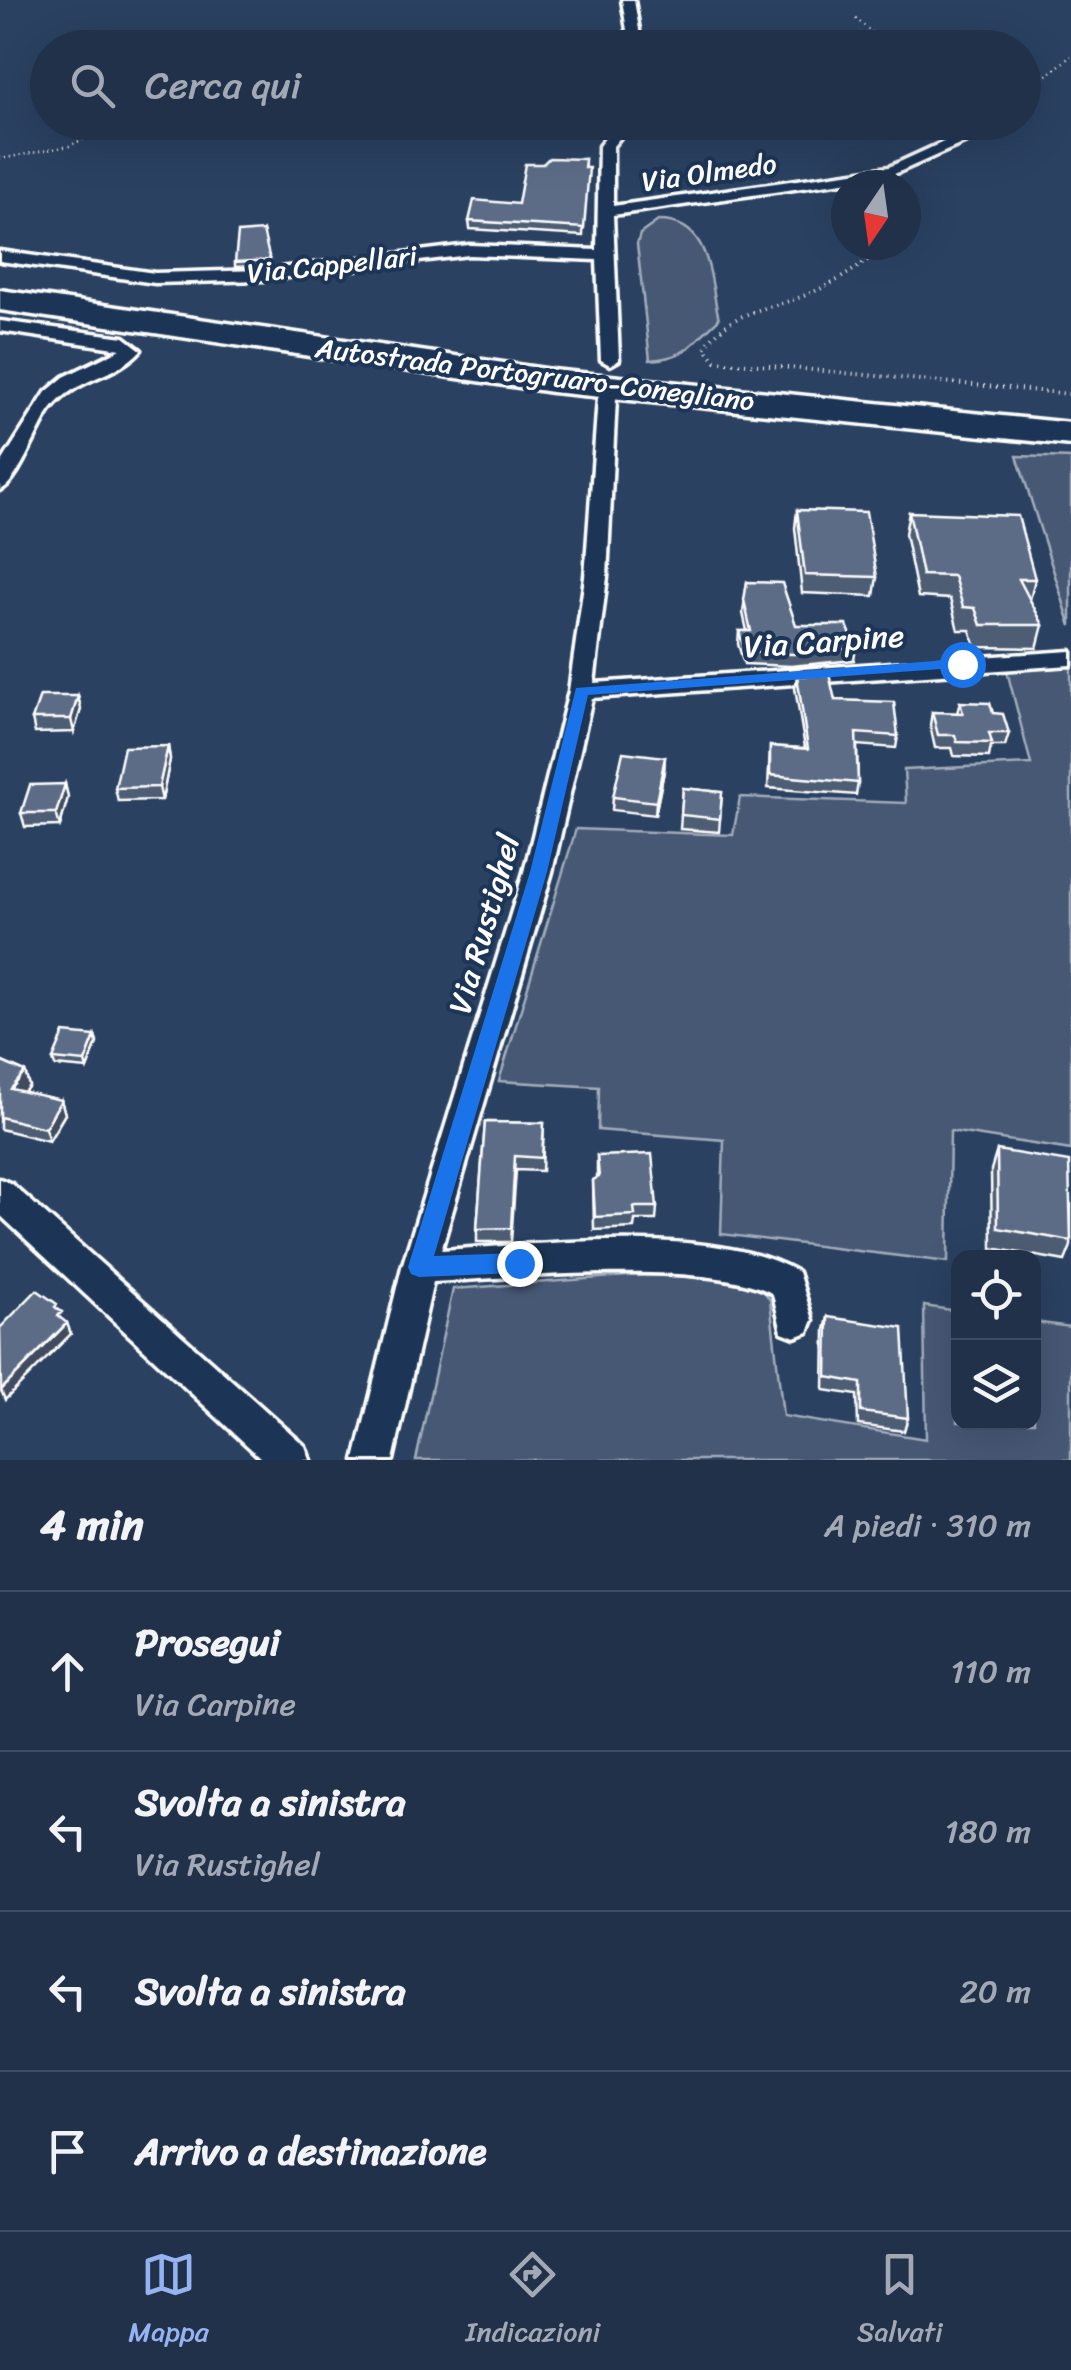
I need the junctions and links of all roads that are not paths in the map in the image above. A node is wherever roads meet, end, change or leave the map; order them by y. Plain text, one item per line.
1 (628, 0) edge
2 (633, 30) edge
3 (611, 140) edge
4 (959, 140) edge
5 (605, 212) junction
6 (605, 255) junction
7 (0, 256) edge
8 (0, 286) edge
9 (0, 300) edge
10 (0, 326) edge
11 (610, 360) dead end
12 (607, 398) dead end
13 (1071, 418) edge
14 (1071, 434) edge
15 (0, 484) edge
16 (1071, 658) edge
17 (582, 691) junction
18 (0, 1194) edge
19 (419, 1267) junction
20 (795, 1320) dead end
21 (291, 1460) edge
22 (374, 1460) edge

1 - 2 street
3 - 5 street
4 - 5 street, Via Olmedo
5 - 6 street
6 - 7 street, Via Cappellari
6 - 11 street
8 - 13 highway, Autostrada Portogruaro-Conegliano
9 - 14 highway, Autostrada Portogruaro-Conegliano
10 - 15 street
12 - 17 street, Via Rustighel
16 - 17 street, Via Carpine
17 - 19 street, Via Rustighel
18 - 21 street
19 - 20 street
19 - 22 street, Via Rustighel

